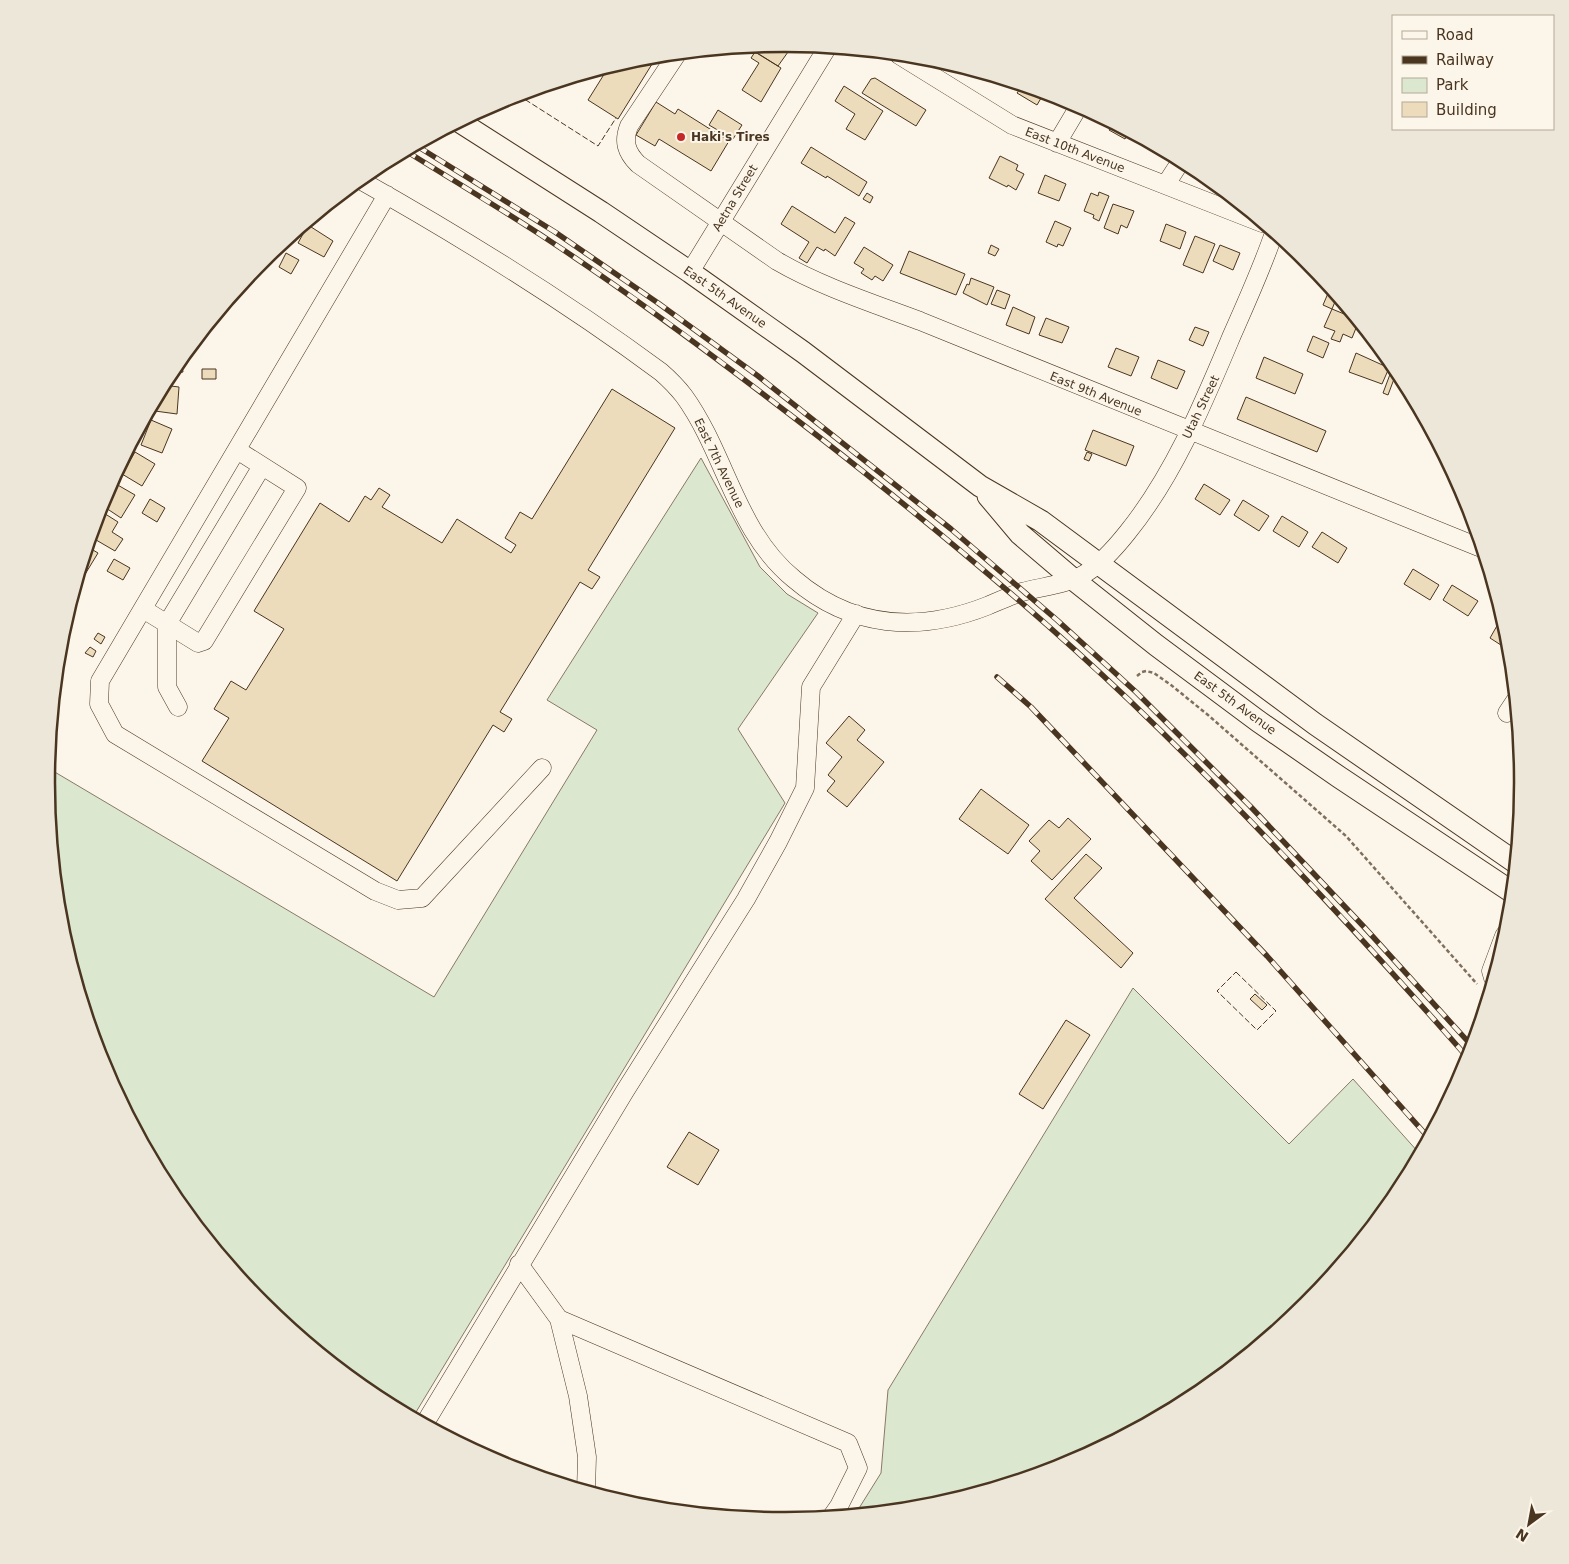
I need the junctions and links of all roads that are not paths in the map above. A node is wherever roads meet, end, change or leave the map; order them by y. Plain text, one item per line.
1 (824, 54) edge
2 (672, 62) edge
3 (915, 65) edge
4 (1075, 113) edge
5 (466, 126) edge
6 (1057, 142) junction
7 (1177, 167) edge
8 (367, 184) edge
9 (1166, 184) junction
10 (387, 195) junction
11 (1243, 215) edge
12 (720, 222) junction
13 (1272, 240) edge
14 (690, 272) junction
15 (1189, 431) junction
16 (237, 450) junction
17 (262, 466) junction
18 (980, 486) junction
19 (1474, 545) edge
20 (1099, 564) junction
21 (1074, 580) junction
22 (143, 609) junction
23 (856, 614) junction
24 (167, 624) junction
25 (178, 708) dead end
26 (542, 768) dead end
27 (1510, 858) edge
28 (1506, 888) edge
29 (520, 1264) junction
30 (559, 1319) junction
31 (428, 1418) edge
32 (586, 1484) edge
33 (837, 1510) edge

1 - 12 street, Aetna Street
2 - 12 street, East 9th Avenue
3 - 6 street, East 10th Avenue
4 - 6 street
5 - 14 main road, East 5th Avenue
6 - 9 street, East 10th Avenue
7 - 9 street
8 - 10 street, East 7th Avenue
9 - 11 street, East 10th Avenue
10 - 16 street
10 - 23 street, East 7th Avenue
12 - 14 street, Aetna Street
12 - 15 street, East 9th Avenue
13 - 15 street, Utah Street
14 - 18 main road, East 5th Avenue
15 - 19 street, East 9th Avenue
15 - 20 street, Utah Street
16 - 17 street
16 - 22 street
17 - 24 street
17 - 24 street
18 - 20 main road, East 5th Avenue
18 - 21 main road, East 5th Avenue
20 - 21 street, East 7th Avenue
20 - 27 main road, East 5th Avenue
21 - 23 street, East 7th Avenue
21 - 28 main road, East 5th Avenue
22 - 24 street
22 - 26 street
23 - 29 street
24 - 25 street
29 - 30 street
29 - 31 street
30 - 32 street
30 - 33 street

